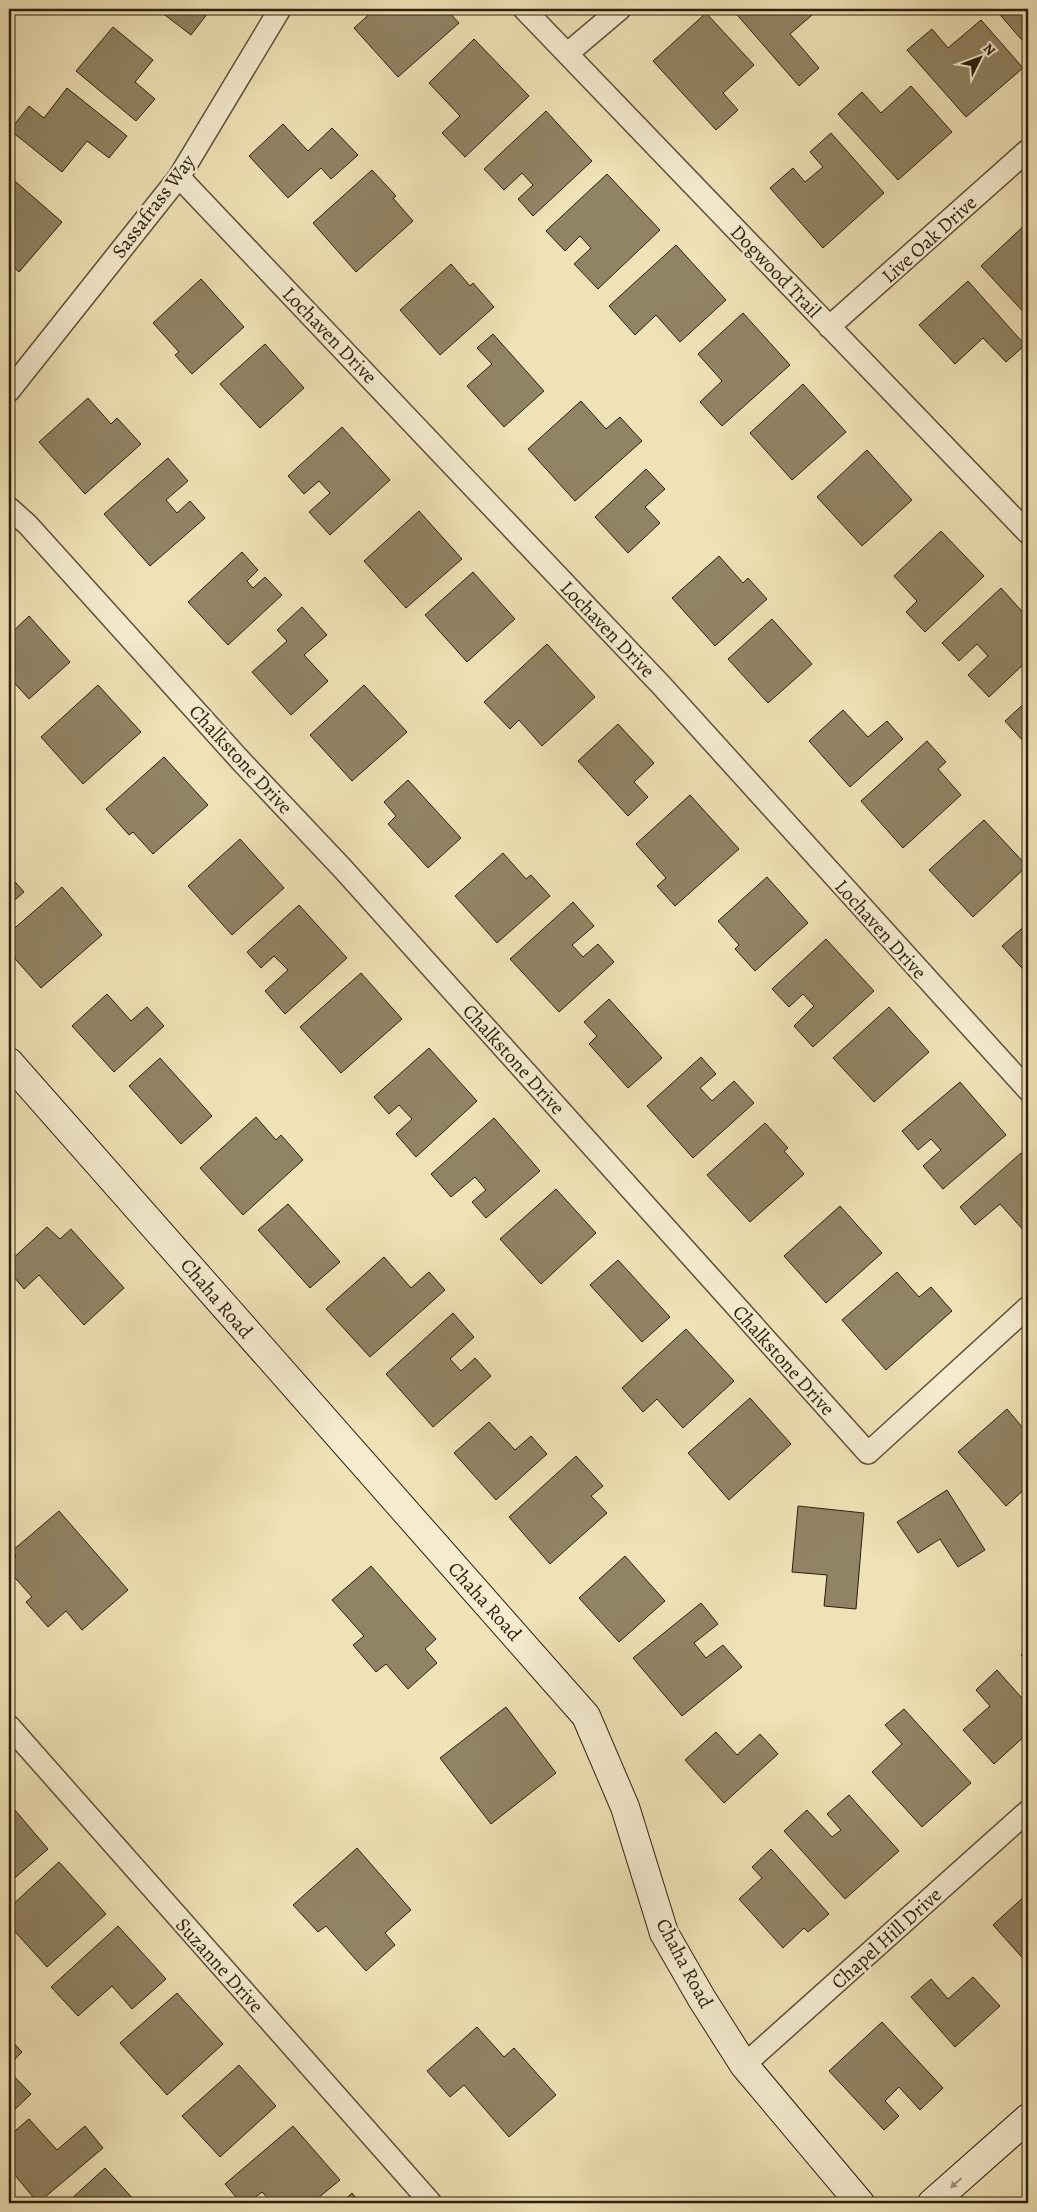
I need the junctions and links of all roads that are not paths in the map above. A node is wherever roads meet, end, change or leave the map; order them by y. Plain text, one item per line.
1 (280, 9) edge
2 (524, 9) edge
3 (620, 9) edge
4 (568, 53) junction
5 (1028, 150) edge
6 (179, 177) junction
7 (829, 327) junction
8 (9, 390) edge
9 (9, 508) edge
10 (1028, 532) edge
11 (9, 1062) edge
12 (1028, 1090) edge
13 (1028, 1307) edge
14 (9, 1726) edge
15 (1028, 1810) edge
16 (744, 2065) junction
17 (1028, 2118) edge
18 (431, 2203) edge
19 (860, 2203) edge
20 (932, 2203) edge

1 - 6 street, Sassafrass Way
2 - 4 street, Dogwood Trail
3 - 4 street
4 - 7 street, Dogwood Trail
5 - 7 street, Live Oak Drive
6 - 8 street, Sassafrass Way
6 - 12 street, Lochaven Drive
7 - 10 street, Dogwood Trail
9 - 13 street, Chalkstone Drive
11 - 16 street, Chaha Road
14 - 18 street, Suzanne Drive
15 - 16 street, Chapel Hill Drive
16 - 19 street, Chaha Road
17 -> 20 street

